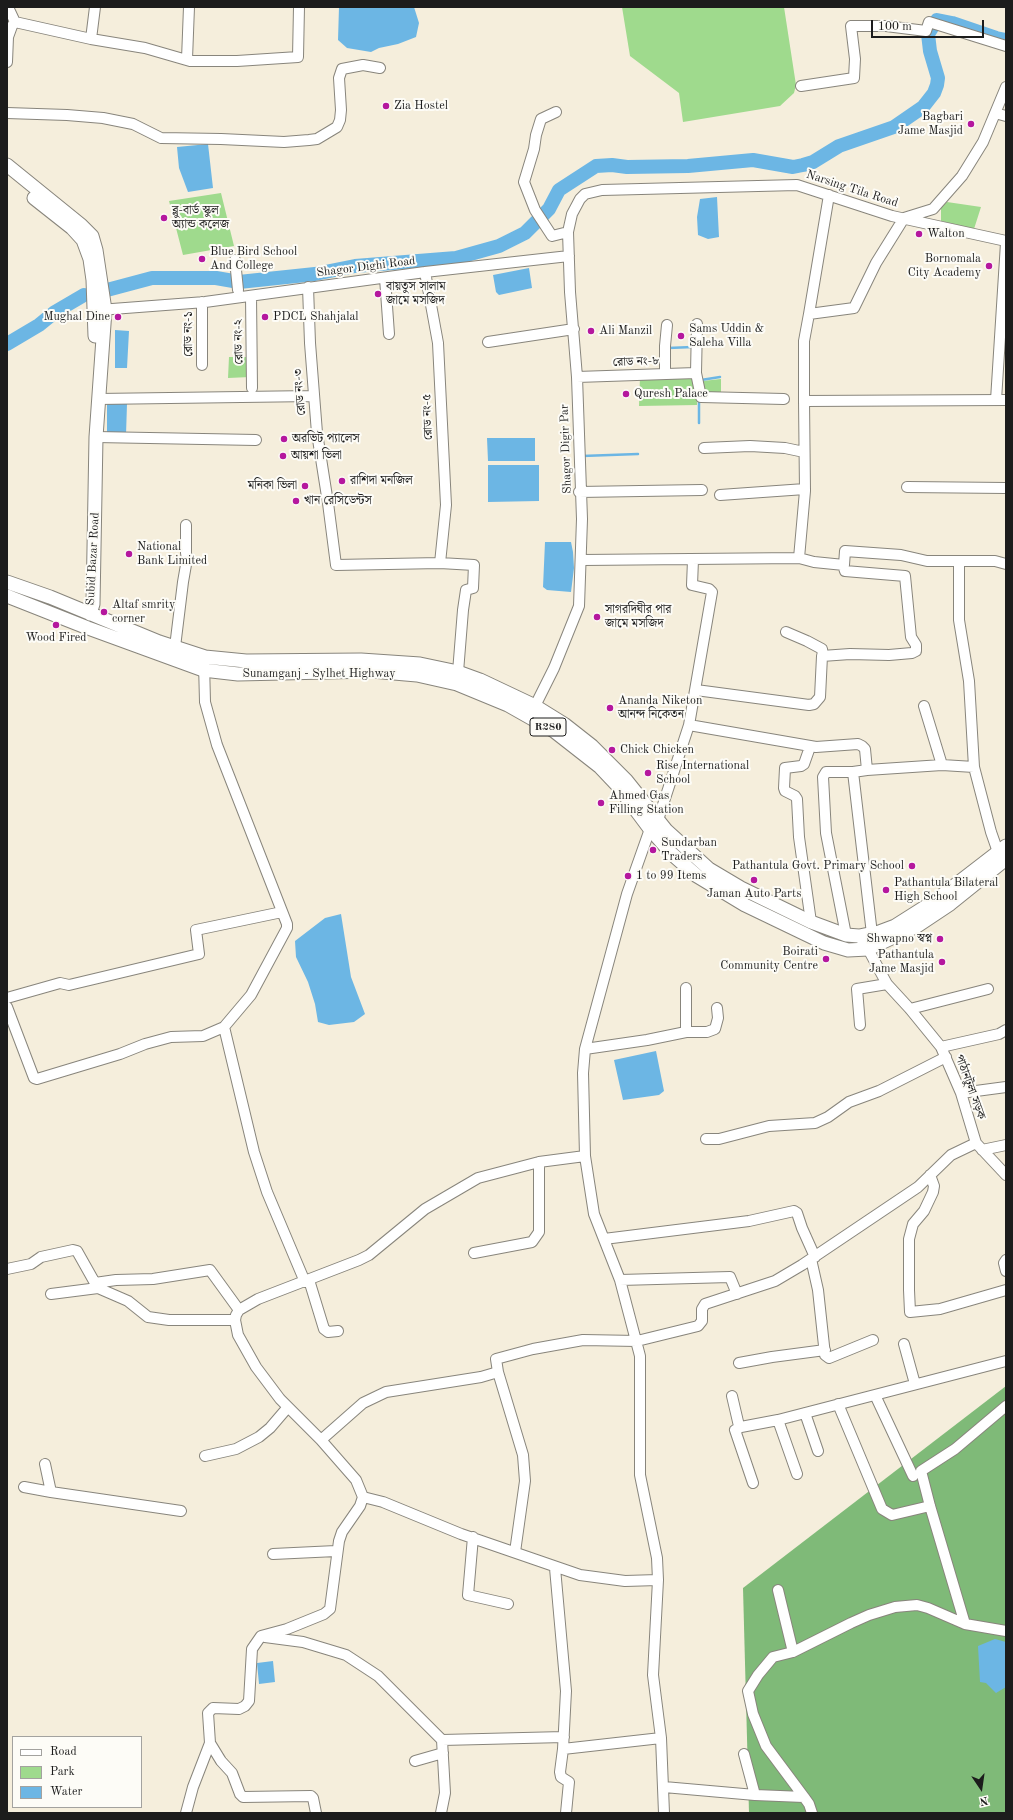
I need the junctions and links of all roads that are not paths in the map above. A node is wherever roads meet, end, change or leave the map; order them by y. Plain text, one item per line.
1 (8, 7) edge
2 (95, 7) edge
3 (189, 7) edge
4 (299, 7) edge
5 (15, 22) junction
6 (91, 39) junction
7 (1006, 46) edge
8 (187, 59) junction
9 (7, 62) edge
10 (380, 68) dead end
11 (801, 86) dead end
12 (1006, 87) edge
13 (1004, 98) edge
14 (556, 112) dead end
15 (7, 113) edge
16 (995, 113) junction
17 (1006, 116) edge
18 (7, 165) edge
19 (7, 175) edge
20 (593, 192) joint
21 (829, 195) junction
22 (933, 209) junction
23 (904, 218) junction
24 (938, 227) junction
25 (568, 232) junction
26 (1006, 242) edge
27 (569, 256) junction
28 (235, 260) dead end
29 (425, 272) junction
30 (385, 278) junction
31 (308, 287) junction
32 (238, 290) dead end
33 (251, 296) junction
34 (202, 302) junction
35 (100, 310) junction
36 (809, 314) junction
37 (697, 324) dead end
38 (667, 325) dead end
39 (574, 329) junction
40 (389, 334) dead end
41 (488, 342) dead end
42 (202, 365) dead end
43 (696, 373) junction
44 (665, 374) junction
45 (577, 377) junction
46 (252, 388) dead end
47 (314, 396) junction
48 (98, 399) junction
49 (784, 399) dead end
50 (1001, 400) edge
51 (804, 401) junction
52 (96, 437) junction
53 (256, 440) dead end
54 (704, 448) dead end
55 (804, 452) junction
56 (907, 487) dead end
57 (1006, 488) edge
58 (805, 489) junction
59 (702, 490) dead end
60 (580, 492) junction
61 (720, 495) dead end
62 (186, 525) dead end
63 (799, 558) junction
64 (582, 560) junction
65 (692, 560) junction
66 (959, 561) junction
67 (440, 562) junction
68 (1006, 564) edge
69 (843, 565) junction
70 (7, 582) edge
71 (7, 596) edge
72 (90, 614) junction
73 (88, 628) junction
74 (786, 632) dead end
75 (175, 647) junction
76 (823, 656) junction
77 (204, 663) junction
78 (458, 672) junction
79 (696, 690) junction
80 (924, 706) dead end
81 (532, 712) junction
82 (689, 725) junction
83 (810, 747) junction
84 (942, 765) junction
85 (974, 767) junction
86 (867, 770) junction
87 (853, 772) junction
88 (654, 824) junction
89 (1003, 852) edge
90 (980, 872) junction
91 (282, 912) junction
92 (811, 922) junction
93 (872, 934) junction
94 (852, 936) junction
95 (868, 949) junction
96 (887, 984) junction
97 (686, 988) dead end
98 (988, 989) dead end
99 (7, 998) edge
100 (7, 1007) edge
101 (717, 1008) dead end
102 (910, 1009) junction
103 (860, 1025) dead end
104 (224, 1028) junction
105 (1006, 1030) edge
106 (686, 1032) junction
107 (941, 1047) junction
108 (585, 1048) junction
109 (946, 1057) junction
110 (1006, 1087) edge
111 (961, 1094) junction
112 (706, 1138) dead end
113 (1006, 1145) edge
114 (979, 1146) junction
115 (585, 1156) junction
116 (540, 1162) junction
117 (1006, 1175) edge
118 (930, 1176) junction
119 (604, 1239) junction
120 (474, 1252) dead end
121 (813, 1258) junction
122 (1006, 1260) edge
123 (7, 1269) edge
124 (1006, 1271) edge
125 (620, 1280) junction
126 (307, 1281) junction
127 (96, 1286) junction
128 (1006, 1290) edge
129 (50, 1294) dead end
130 (737, 1294) junction
131 (239, 1310) junction
132 (235, 1320) junction
133 (338, 1331) dead end
134 (873, 1340) dead end
135 (637, 1341) junction
136 (904, 1344) dead end
137 (825, 1350) junction
138 (1006, 1361) edge
139 (739, 1363) dead end
140 (498, 1372) junction
141 (915, 1384) junction
142 (875, 1395) junction
143 (732, 1396) dead end
144 (838, 1404) junction
145 (1006, 1406) edge
146 (288, 1407) junction
147 (805, 1413) junction
148 (778, 1420) junction
149 (741, 1427) junction
150 (321, 1440) junction
151 (818, 1451) dead end
152 (205, 1456) dead end
153 (45, 1464) dead end
154 (797, 1474) dead end
155 (913, 1476) dead end
156 (753, 1483) dead end
157 (24, 1487) dead end
158 (51, 1492) junction
159 (363, 1498) junction
160 (930, 1506) junction
161 (181, 1511) dead end
162 (473, 1538) junction
163 (336, 1551) junction
164 (515, 1552) junction
165 (273, 1554) dead end
166 (556, 1568) junction
167 (658, 1580) junction
168 (778, 1590) dead end
169 (508, 1604) dead end
170 (965, 1624) junction
171 (1006, 1631) edge
172 (261, 1636) junction
173 (792, 1652) junction
174 (564, 1737) junction
175 (661, 1738) junction
176 (442, 1740) junction
177 (210, 1743) junction
178 (563, 1749) junction
179 (443, 1753) junction
180 (744, 1754) dead end
181 (415, 1761) dead end
182 (664, 1787) junction
183 (755, 1795) junction
184 (804, 1797) junction
185 (186, 1813) edge
186 (316, 1813) edge
187 (441, 1813) edge
188 (566, 1813) edge
189 (664, 1813) edge
190 (812, 1813) edge

1 - 5 street
2 - 6 street
3 - 8 street
4 - 8 street
5 - 6 street
5 - 9 street
6 - 8 street
7 - 11 street
10 - 15 street
12 - 13 street
13 - 16 street
14 - 25 street
16 - 17 street
16 - 22 street
18 - 35 main road, Subid Bazar Road
19 - 35 main road, Subid Bazar Road
20 - 21 street, Narsing Tila Road
20 - 25 street, Shagor Digir Par
21 - 23 street, Narsing Tila Road
21 - 36 street
22 - 23 street
22 - 24 street
23 - 24 street, Narsing Tila Road
23 - 36 street
24 - 26 street, Narsing Tila Road
25 - 27 street, Shagor Digir Par
26 - 50 street
27 - 29 street, Shagor Dighi Road
27 - 39 street, Shagor Digir Par
28 - 32 street
29 - 30 street, Shagor Dighi Road
29 - 67 street, রোড নং-৫
30 - 31 street, Shagor Dighi Road
30 - 40 street
31 - 33 street, Shagor Dighi Road
31 - 47 street, রোড নং-৩
33 - 34 street, Shagor Dighi Road
33 - 46 street, রোড নং-২
34 - 35 street, Shagor Dighi Road
34 - 42 street, রোড নং-১
35 - 48 main road, Subid Bazar Road
35 - 72 main road, Subid Bazar Road
36 - 51 street
37 - 43 street
38 - 44 street
39 - 41 street
39 - 45 street, Shagor Digir Par
43 - 44 street, রোড নং-৮
43 - 49 street
44 - 45 street, রোড নং-৮
45 - 60 street, Shagor Digir Par
47 - 48 street
47 - 67 street, রোড নং-৩
48 - 52 main road, Subid Bazar Road
50 - 51 street
51 - 55 street
52 - 53 street
52 - 72 main road, Subid Bazar Road
54 - 55 street
55 - 58 street
56 - 57 street
58 - 61 street
58 - 63 street
59 - 60 street
60 - 64 street, Shagor Digir Par
62 - 75 street
63 - 65 street
63 - 69 street
64 - 65 street
64 - 81 street, Shagor Digir Par
65 - 79 street
66 - 68 street
66 - 69 street
66 - 85 street
67 - 78 street
69 - 76 street
70 - 72 main road, Sunamganj - Sylhet Highway / R280
71 - 73 main road, Sunamganj - Sylhet Highway / R280
72 - 73 street
72 - 75 main road, Sunamganj - Sylhet Highway / R280
73 - 77 main road, Sunamganj - Sylhet Highway / R280
74 - 76 street
75 - 77 main road, Sunamganj - Sylhet Highway / R280
76 - 79 street
77 - 78 main road, Sunamganj - Sylhet Highway / R280
77 - 81 main road, Sunamganj - Sylhet Highway / R280
77 - 91 street
78 - 81 main road, Sunamganj - Sylhet Highway / R280
79 - 82 street
80 - 84 street
81 - 88 main road, Sunamganj - Sylhet Highway / R280
82 - 83 street
82 - 88 street
83 - 86 street
83 - 92 street
84 - 85 street
84 - 86 street
85 - 89 street
86 - 87 street
87 - 93 street
87 - 94 street
88 - 92 main road, Sunamganj - Sylhet Highway / R280
88 - 95 main road, Sunamganj - Sylhet Highway / R280
88 - 108 street
89 - 90 main road, Sunamganj - Sylhet Highway / R280
90 - 93 main road, Sunamganj - Sylhet Highway / R280
90 - 95 main road, Sunamganj - Sylhet Highway / R280
91 - 99 street
91 - 104 street
92 - 94 main road, Sunamganj - Sylhet Highway / R280
93 - 94 main road, Sunamganj - Sylhet Highway / R280
94 - 95 street, পাঠানটুলা সড়ক
95 - 96 street, পাঠানটুলা সড়ক
96 - 102 street, পাঠানটুলা সড়ক
96 - 103 street
97 - 106 street
98 - 102 street
100 - 104 street
101 - 106 street
102 - 107 street, পাঠানটুলা সড়ক
104 - 126 street
105 - 107 street
106 - 108 street
107 - 109 street, পাঠানটুলা সড়ক
108 - 115 street
109 - 111 street, পাঠানটুলা সড়ক
109 - 112 street
110 - 111 street
111 - 114 street, পাঠানটুলা সড়ক
113 - 114 street
114 - 117 street, পাঠানটুলা সড়ক
114 - 118 street
115 - 116 street
115 - 119 street
116 - 120 street
116 - 126 street
118 - 121 street
118 - 128 street
119 - 121 street
119 - 125 street
121 - 130 street
121 - 137 street
122 - 124 street
123 - 127 street
125 - 130 street
125 - 135 street
126 - 131 street
126 - 133 street
127 - 129 street
127 - 131 street
127 - 132 street
130 - 135 street
131 - 132 street
132 - 146 street
134 - 137 street
135 - 140 street
135 - 167 street
136 - 141 street
137 - 139 street
138 - 141 street
140 - 150 street
140 - 164 street
141 - 142 street
142 - 144 street
142 - 155 street
143 - 149 street
144 - 147 street
144 - 160 street
145 - 160 street
146 - 150 street
146 - 152 street
147 - 148 street
147 - 151 street
148 - 149 street
148 - 154 street
149 - 156 street
150 - 159 street
153 - 158 street
157 - 158 street
158 - 161 street
159 - 162 street
159 - 163 street
160 - 170 street
162 - 164 street
162 - 169 street
163 - 165 street
163 - 172 street
164 - 166 street
166 - 167 street
166 - 174 street
167 - 175 street
168 - 173 street
170 - 171 street
170 - 173 street
172 - 176 street
172 - 177 street
173 - 184 street
174 - 176 street
174 - 178 street
175 - 178 street
175 - 182 street
176 - 179 street
177 - 185 street
177 - 186 street
178 - 188 street
179 - 181 street
179 - 187 street
180 - 183 street
182 - 183 street
182 - 189 street
183 - 184 street
184 - 190 street

